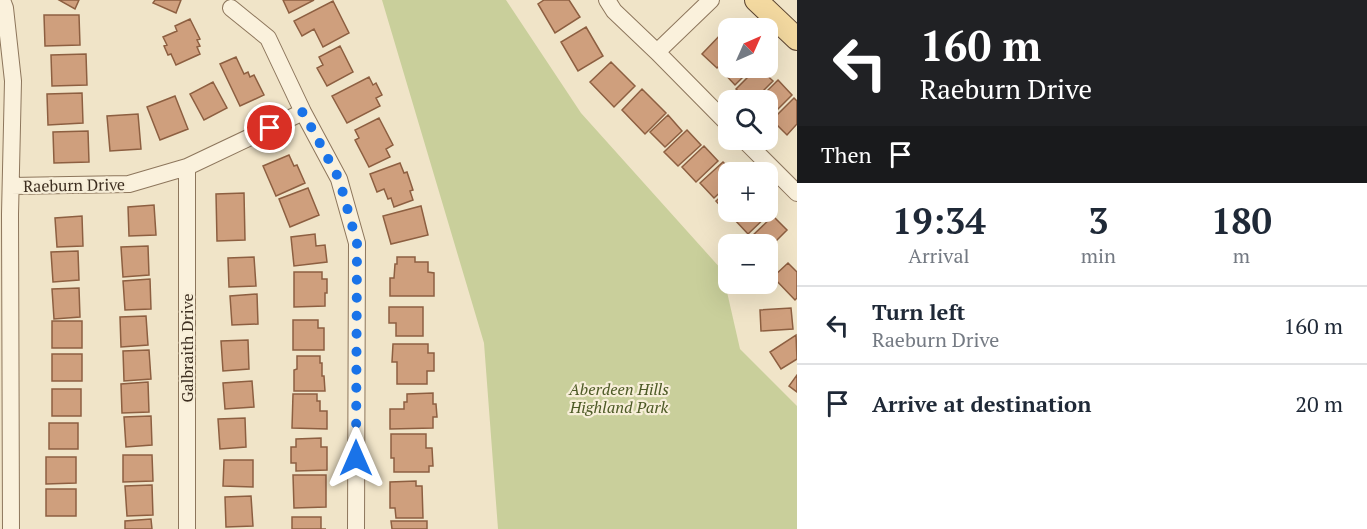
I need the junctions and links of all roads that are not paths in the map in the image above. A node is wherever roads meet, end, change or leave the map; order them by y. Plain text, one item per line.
1 (2, 0) edge
2 (608, 0) edge
3 (711, 0) edge
4 (756, 0) edge
5 (231, 8) dead end
6 (797, 39) edge
7 (657, 52) junction
8 (303, 112) junction
9 (718, 114) edge
10 (754, 150) edge
11 (187, 167) junction
12 (11, 186) junction
13 (797, 193) edge
14 (11, 529) edge
15 (187, 529) edge
16 (356, 529) edge

1 - 12 street
2 - 7 street
3 - 7 street
4 - 6 main road
5 - 8 street
7 - 9 street
8 - 11 street, Raeburn Drive
8 - 16 street
10 - 13 street
11 - 12 street, Raeburn Drive
11 - 15 street, Galbraith Drive
12 - 14 street

